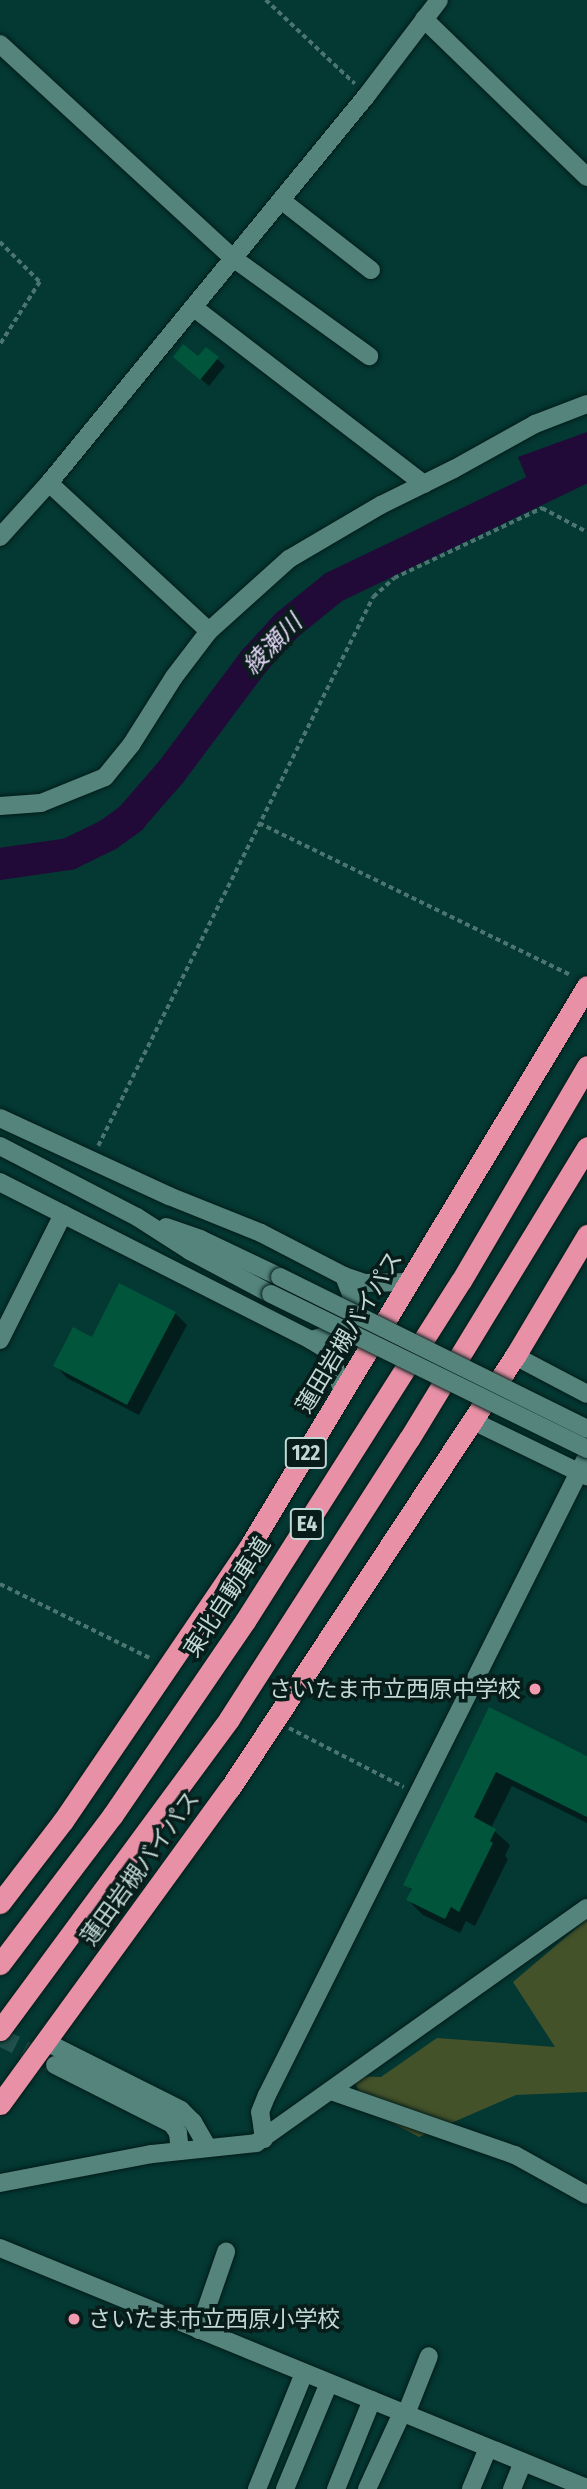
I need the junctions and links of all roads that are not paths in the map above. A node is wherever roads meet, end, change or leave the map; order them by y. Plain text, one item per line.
1 (439, 0) edge
2 (425, 19) junction
3 (0, 44) edge
4 (587, 177) edge
5 (281, 200) junction
6 (233, 258) junction
7 (371, 270) dead end
8 (193, 307) junction
9 (369, 356) dead end
10 (587, 404) edge
11 (49, 483) junction
12 (424, 484) junction
13 (0, 537) edge
14 (209, 631) junction
15 (0, 806) edge
16 (583, 983) edge
17 (587, 1066) edge
18 (0, 1118) edge
19 (0, 1146) edge
20 (587, 1147) edge
21 (0, 1182) edge
22 (63, 1213) junction
23 (137, 1217) junction
24 (587, 1234) edge
25 (344, 1276) junction
26 (410, 1282) junction
27 (0, 1340) edge
28 (310, 1340) junction
29 (515, 1356) junction
30 (343, 1393) junction
31 (587, 1394) edge
32 (473, 1421) junction
33 (587, 1429) edge
34 (587, 1449) edge
35 (584, 1468) edge
36 (0, 1903) edge
37 (587, 1908) edge
38 (0, 1964) edge
39 (0, 2030) edge
40 (46, 2042) junction
41 (55, 2066) tunnel mouth
42 (331, 2091) junction
43 (0, 2104) edge
44 (264, 2139) junction
45 (208, 2148) junction
46 (180, 2151) junction
47 (0, 2183) edge
48 (587, 2195) edge
49 (0, 2248) edge
50 (226, 2252) dead end
51 (199, 2330) junction
52 (429, 2356) dead end
53 (304, 2373) junction
54 (329, 2383) junction
55 (372, 2400) junction
56 (404, 2413) junction
57 (488, 2448) junction
58 (523, 2462) junction
59 (585, 2483) edge
60 (257, 2489) edge
61 (285, 2489) edge
62 (336, 2489) edge
63 (367, 2489) edge
64 (471, 2489) edge
65 (512, 2489) edge

1 - 2 street
2 - 4 street
2 - 5 street
3 - 6 street
5 - 6 street
5 - 7 street
6 - 8 street
6 - 9 street
8 - 11 street
8 - 12 street
10 - 12 street
11 - 13 street
11 - 14 street
12 - 14 street
14 - 15 street
16 - 26 highway, 蓮田岩槻バイパス / 122
17 - 38 highway, 東北自動車道 / E4
18 - 25 street
19 - 23 street
20 - 39 highway, E4
21 - 22 street
22 - 27 street
22 - 28 street
23 - 33 street, bridge
23 - 34 street, bridge
24 - 29 highway, 蓮田岩槻バイパス
25 - 26 street
25 - 28 street
26 - 30 highway, 蓮田岩槻バイパス / 122
28 - 30 street
29 - 31 street
29 - 32 highway, 蓮田岩槻バイパス
30 - 36 highway, 蓮田岩槻バイパス / 122
32 - 35 street
32 - 40 highway, 蓮田岩槻バイパス
35 - 44 street
37 - 42 street
40 - 43 highway, 蓮田岩槻バイパス
40 - 45 street
41 - 46 street
42 - 44 street
42 - 48 street
44 - 45 street
45 - 46 street
46 - 47 street
49 - 51 street
50 - 51 street
51 - 53 street
52 - 56 street
53 - 54 street
53 - 60 street
54 - 55 street
54 - 61 street
55 - 56 street
55 - 62 street
56 - 57 street
56 - 63 street
57 - 58 street
57 - 64 street
58 - 59 street
58 - 65 street

